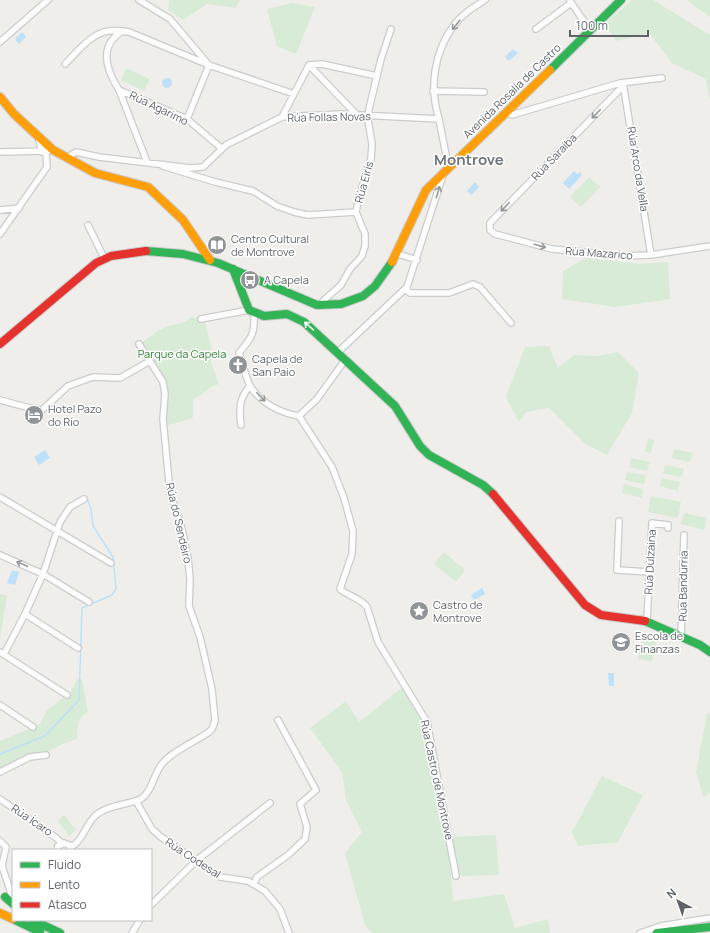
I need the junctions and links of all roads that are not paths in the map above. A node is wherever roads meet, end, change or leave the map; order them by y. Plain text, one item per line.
1 (48, 0) edge
2 (139, 0) edge
3 (485, 0) edge
4 (621, 0) edge
5 (570, 2) edge
6 (391, 29) dead end
7 (536, 29) dead end
8 (590, 30) junction
9 (104, 31) junction
10 (123, 31) junction
11 (111, 40) junction
12 (0, 42) edge
13 (65, 64) dead end
14 (209, 65) junction
15 (309, 65) junction
16 (377, 76) junction
17 (662, 78) dead end
18 (623, 84) junction
19 (119, 90) junction
20 (433, 91) junction
21 (484, 92) dead end
22 (294, 94) junction
23 (0, 97) edge
24 (506, 112) junction
25 (357, 115) junction
26 (369, 115) junction
27 (282, 117) junction
28 (187, 119) junction
29 (439, 119) junction
30 (221, 148) junction
31 (47, 151) junction
32 (0, 152) edge
33 (68, 157) junction
34 (147, 162) junction
35 (156, 163) junction
36 (451, 165) junction
37 (444, 172) junction
38 (19, 208) junction
39 (0, 210) edge
40 (356, 212) junction
41 (88, 225) dead end
42 (490, 230) joint
43 (0, 234) edge
44 (710, 246) edge
45 (398, 254) junction
46 (651, 255) junction
47 (104, 258) junction
48 (210, 260) junction
49 (416, 260) junction
50 (233, 269) junction
51 (405, 289) junction
52 (322, 304) junction
53 (252, 312) junction
54 (201, 319) dead end
55 (511, 322) dead end
56 (0, 344) edge
57 (139, 344) dead end
58 (338, 353) junction
59 (345, 360) junction
60 (150, 362) junction
61 (250, 386) junction
62 (0, 400) edge
63 (299, 416) junction
64 (241, 425) dead end
65 (0, 497) edge
66 (84, 499) dead end
67 (618, 521) dead end
68 (668, 528) dead end
69 (57, 532) junction
70 (684, 535) dead end
71 (0, 555) edge
72 (111, 563) dead end
73 (649, 572) junction
74 (43, 574) junction
75 (90, 602) dead end
76 (25, 614) junction
77 (646, 621) junction
78 (681, 637) junction
79 (78, 648) dead end
80 (710, 652) edge
81 (2, 653) edge
82 (67, 696) dead end
83 (0, 705) edge
84 (278, 720) dead end
85 (33, 727) dead end
86 (46, 755) dead end
87 (0, 772) edge
88 (0, 799) edge
89 (136, 801) junction
90 (270, 803) dead end
91 (0, 841) edge
92 (62, 843) junction
93 (70, 848) edge
94 (58, 849) edge
95 (196, 860) junction
96 (2, 872) edge
97 (456, 876) dead end
98 (254, 884) junction
99 (9, 898) edge
100 (152, 904) edge
101 (0, 906) edge
102 (12, 912) edge
103 (0, 913) edge
104 (12, 919) edge
105 (710, 920) edge
106 (16, 921) edge
107 (34, 921) edge
108 (42, 921) edge
109 (139, 921) edge
110 (710, 928) edge
111 (661, 932) edge
112 (43, 933) edge
113 (60, 933) edge
114 (65, 933) edge
115 (132, 933) edge
116 (289, 933) edge
117 (640, 933) edge
118 (694, 933) edge
119 (710, 933) edge

1 - 12 street
2 - 14 street
3 -> 20 street
4 - 8 main road, Avenida Rosalía de Castro
5 - 7 street
5 - 8 street
6 - 16 street, Rúa Eirís
8 - 24 main road, Avenida Rosalía de Castro
9 - 10 street
9 - 11 street
9 - 13 street
10 - 11 street
10 - 14 street
11 - 19 street
14 - 22 street
14 - 28 street
15 - 16 street
15 - 22 street
15 - 25 street
16 - 26 street, Rúa Eirís
17 - 18 street
18 - 24 street
18 -> 42 street, Rúa Saraiba
18 - 46 street, Rúa Arco da Vella
19 - 28 street, Rúa Agarimo
19 - 34 street, Rúa Agarimo
20 - 21 street
20 - 29 street
22 - 27 street
23 - 31 main road
24 - 36 main road, Avenida Rosalía de Castro
25 - 26 street, Rúa Follas Novas
25 - 27 street, Rúa Follas Novas
26 - 29 street, Rúa Follas Novas
26 - 40 street, Rúa Eirís
27 - 30 street, Rúa Follas Novas
28 - 30 street, Rúa Agarimo
29 - 36 street
30 - 35 street, Rúa Follas Novas
31 - 32 street
31 - 33 main road
31 - 38 street
33 - 34 street, Rúa Follas Novas
33 - 48 main road
34 - 35 street, Rúa Follas Novas
35 - 40 street
36 - 37 main road, Avenida Rosalía de Castro
37 - 45 main road, Avenida Rosalía de Castro
49 -> 37 street
38 - 39 street
38 - 43 street
40 - 52 street, Rúa Eirís
41 - 47 street
42 -> 46 street, Rúa Mazarico
44 - 46 street, Rúa Mazarico
45 - 49 street
45 - 52 main road, Avenida Rosalía de Castro
47 - 48 main road, Avenida Rosalía de Castro
47 - 56 main road, Avenida Rosalía de Castro
48 - 50 main road, Avenida Rosalía de Castro
49 - 51 street
50 - 52 main road, Avenida Rosalía de Castro
50 - 53 main road
51 - 55 street
51 - 58 street
53 - 54 street
58 -> 53 main road
53 - 61 street
57 - 60 street, Rúa do Sendeiro
58 - 59 main road
59 - 63 street
59 - 77 main road
60 - 62 street
60 - 89 street, Rúa do Sendeiro
61 -> 63 street
61 - 64 street
63 - 97 street, Rúa Castro de Montrove
65 - 69 street
66 - 69 street
67 - 73 street
68 - 73 street, Rúa Dulzaina
69 - 72 street
69 - 74 street
70 - 78 street, Rúa Bandurria
74 -> 71 street
73 - 77 street, Rúa Dulzaina
74 - 75 street
74 - 76 street
76 - 79 street
76 - 81 street
77 - 78 main road
78 - 80 main road
81 - 82 street
83 - 85 street
84 - 98 street
86 - 87 street
88 - 92 street, Rúa Ícaro
89 - 93 street, Rúa do Sendeiro
89 - 95 street, Rúa Codesal
90 - 95 street
91 - 96 street
92 - 93 street, Rúa do Sendeiro
92 - 94 street
95 - 98 street, Rúa Codesal
95 - 100 street
96 - 99 street
98 - 116 street, Rúa Codesal
101 - 102 main road
103 - 104 main road
105 - 111 main road
105 - 117 street
106 - 112 main road
107 - 113 main road
108 - 114 main road
109 - 115 street
110 - 111 main road
110 - 118 main road
118 - 119 main road

